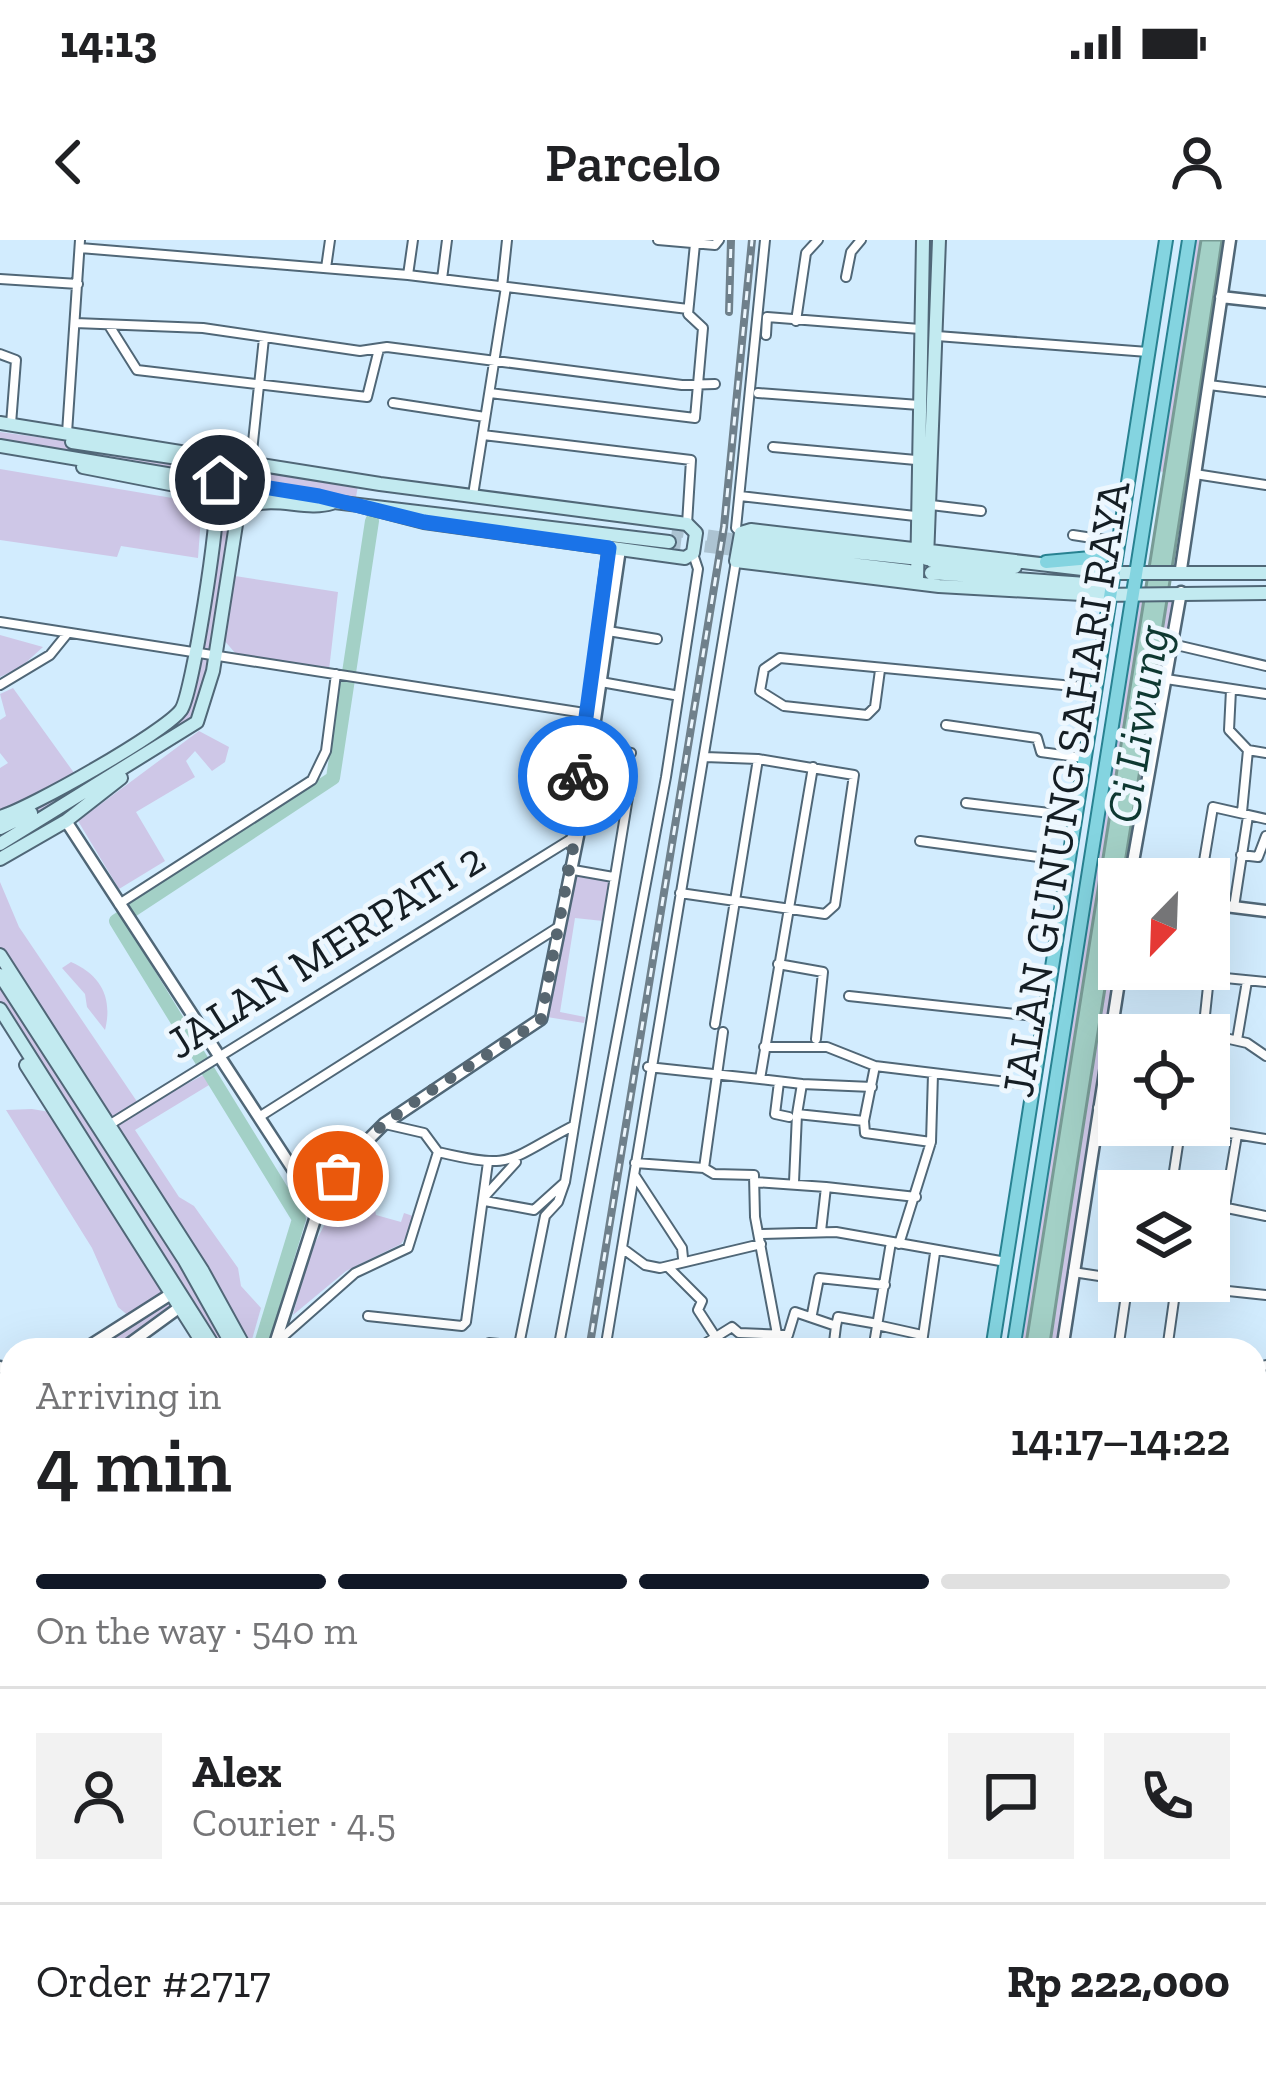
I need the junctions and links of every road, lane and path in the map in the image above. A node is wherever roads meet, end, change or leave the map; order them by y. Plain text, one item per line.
1 (330, 240) edge
2 (412, 240) edge
3 (447, 240) edge
4 (507, 240) edge
5 (658, 240) edge
6 (719, 240) edge
7 (765, 240) edge
8 (818, 240) edge
9 (861, 240) edge
10 (923, 240) edge
11 (939, 240) edge
12 (1166, 240) edge
13 (1189, 240) edge
14 (1230, 240) edge
15 (80, 244) edge
16 (695, 244) junction
17 (154, 245) edge
18 (326, 268) junction
19 (408, 275) junction
20 (846, 277) dead end
21 (0, 279) edge
22 (442, 279) junction
23 (78, 284) junction
24 (504, 287) junction
25 (1221, 297) junction
26 (1266, 302) edge
27 (688, 309) junction
28 (796, 321) junction
29 (76, 322) junction
30 (110, 327) junction
31 (920, 329) junction
32 (766, 335) dead end
33 (937, 336) junction
34 (264, 338) junction
35 (379, 349) junction
36 (1148, 352) junction
37 (0, 354) edge
38 (496, 361) junction
39 (258, 383) junction
40 (698, 384) junction
41 (716, 384) dead end
42 (1209, 385) junction
43 (1266, 392) edge
44 (490, 393) junction
45 (758, 393) dead end
46 (393, 403) dead end
47 (919, 405) junction
48 (485, 417) junction
49 (4, 426) edge
50 (68, 433) junction
51 (482, 435) junction
52 (773, 447) dead end
53 (136, 448) junction
54 (0, 450) edge
55 (251, 460) junction
56 (916, 460) junction
57 (273, 467) junction
58 (150, 469) junction
59 (1195, 474) junction
60 (136, 476) junction
61 (180, 478) junction
62 (380, 484) junction
63 (1266, 485) edge
64 (916, 488) junction
65 (932, 488) junction
66 (473, 495) junction
67 (740, 496) junction
68 (334, 502) junction
69 (358, 505) junction
70 (931, 505) junction
71 (981, 512) dead end
72 (915, 516) junction
73 (687, 524) junction
74 (1073, 536) dead end
75 (1118, 542) junction
76 (741, 546) junction
77 (614, 549) junction
78 (693, 553) junction
79 (1046, 562) junction
80 (921, 567) junction
81 (1178, 569) junction
82 (1135, 570) junction
83 (1110, 572) junction
84 (1264, 574) edge
85 (1138, 591) junction
86 (1177, 592) junction
87 (1266, 593) edge
88 (1108, 594) junction
89 (0, 622) edge
90 (608, 631) junction
91 (68, 633) junction
92 (657, 639) dead end
93 (1172, 644) junction
94 (193, 651) junction
95 (215, 655) junction
96 (1266, 666) edge
97 (880, 670) junction
98 (344, 675) junction
99 (1166, 679) junction
100 (601, 682) junction
101 (0, 685) edge
102 (1094, 688) junction
103 (1231, 690) junction
104 (1266, 694) edge
105 (674, 695) dead end
106 (591, 714) junction
107 (946, 725) dead end
108 (592, 746) junction
109 (1248, 750) junction
110 (631, 753) dead end
111 (1266, 753) edge
112 (705, 757) junction
113 (1084, 758) junction
114 (758, 759) junction
115 (1105, 762) junction
116 (813, 767) junction
117 (130, 769) junction
118 (587, 774) junction
119 (64, 786) junction
120 (966, 803) dead end
121 (1245, 814) junction
122 (1075, 816) junction
123 (0, 817) edge
124 (1266, 819) edge
125 (66, 820) junction
126 (0, 828) edge
127 (1266, 836) edge
128 (574, 840) junction
129 (920, 841) dead end
130 (0, 844) edge
131 (1241, 855) junction
132 (1134, 858) edge
133 (1204, 858) edge
134 (0, 859) edge
135 (1068, 861) junction
136 (568, 869) junction
137 (613, 877) junction
138 (680, 893) junction
139 (734, 901) junction
140 (1230, 907) edge
141 (788, 908) junction
142 (1234, 908) junction
143 (120, 909) junction
144 (1266, 911) edge
145 (556, 928) junction
146 (0, 955) edge
147 (778, 964) junction
148 (0, 975) edge
149 (1230, 979) edge
150 (1266, 980) edge
151 (1247, 981) junction
152 (849, 996) dead end
153 (0, 1009) edge
154 (1044, 1017) junction
155 (0, 1023) edge
156 (715, 1024) dead end
157 (723, 1032) dead end
158 (45, 1033) junction
159 (816, 1039) dead end
160 (1230, 1039) edge
161 (1238, 1040) junction
162 (764, 1046) junction
163 (21, 1049) junction
164 (1266, 1056) edge
165 (215, 1059) junction
166 (874, 1066) junction
167 (648, 1067) junction
168 (718, 1074) junction
169 (933, 1074) junction
170 (760, 1079) junction
171 (779, 1082) junction
172 (802, 1084) junction
173 (1033, 1085) junction
174 (872, 1087) junction
175 (1098, 1108) edge
176 (793, 1116) junction
177 (258, 1118) junction
178 (864, 1121) junction
179 (384, 1124) junction
180 (571, 1127) junction
181 (105, 1128) junction
182 (1230, 1134) edge
183 (1237, 1135) junction
184 (1266, 1139) edge
185 (84, 1140) junction
186 (931, 1142) junction
187 (438, 1152) junction
188 (517, 1161) junction
189 (488, 1162) junction
190 (635, 1163) junction
191 (704, 1168) junction
192 (337, 1171) junction
193 (296, 1174) junction
194 (634, 1175) junction
195 (755, 1182) junction
196 (794, 1182) junction
197 (1230, 1186) edge
198 (826, 1187) junction
199 (916, 1197) junction
200 (485, 1198) junction
201 (1230, 1209) edge
202 (318, 1210) junction
203 (542, 1212) junction
204 (1266, 1216) edge
205 (821, 1231) junction
206 (760, 1239) junction
207 (143, 1240) junction
208 (895, 1243) junction
209 (622, 1248) junction
210 (935, 1253) junction
211 (683, 1258) junction
212 (185, 1261) junction
213 (1006, 1262) junction
214 (668, 1267) junction
215 (202, 1270) junction
216 (1072, 1272) junction
217 (1098, 1276) edge
218 (885, 1285) junction
219 (1230, 1292) edge
220 (171, 1294) junction
221 (1266, 1295) edge
222 (1127, 1302) edge
223 (1174, 1302) edge
224 (179, 1307) junction
225 (812, 1314) junction
226 (368, 1316) dead end
227 (877, 1324) junction
228 (836, 1326) junction
229 (782, 1335) junction
230 (922, 1335) junction
231 (101, 1338) edge
232 (137, 1338) edge
233 (199, 1338) edge
234 (208, 1338) edge
235 (228, 1338) edge
236 (239, 1338) edge
237 (277, 1338) edge
238 (284, 1338) edge
239 (521, 1338) edge
240 (560, 1338) edge
241 (606, 1338) edge
242 (715, 1338) joint
243 (783, 1338) edge
244 (834, 1338) edge
245 (875, 1338) edge
246 (922, 1338) edge
247 (994, 1338) edge
248 (1015, 1338) edge
249 (1064, 1338) edge
250 (1120, 1338) edge
251 (1168, 1338) edge

1 - 18 street
2 - 19 street
3 - 22 street
4 - 24 street
5 - 16 street
6 - 16 street
7 - 67 street
8 - 28 street
9 - 20 street
10 - 31 main road
11 - 33 main road
12 - 36 main road, JALAN GUNUNG SAHARI RAYA
13 - 82 main road, JALAN GUNUNG SAHARI RAYA
14 - 25 street
15 - 17 street
15 - 23 street
16 - 27 street
17 - 18 street
18 - 19 street
19 - 22 street
21 - 23 street
22 - 24 street
23 - 29 street
24 - 27 street
24 - 38 street
25 - 26 street
25 - 42 street
27 - 40 street
28 - 31 street
28 - 32 street
29 - 30 street
29 - 50 street
30 - 34 street
30 - 39 street
31 - 47 main road
33 - 36 street
33 - 65 main road
34 - 35 street
34 - 39 street
35 - 38 street
35 - 39 street
36 - 75 main road, JALAN GUNUNG SAHARI RAYA
37 - 49 street
38 - 40 street
38 - 44 street
39 - 55 street
40 - 41 street
40 - 44 street
42 - 43 street
42 - 59 street
44 - 48 street
45 - 47 street
46 - 48 street
47 - 56 main road
48 - 51 street
49 - 50 main road
49 - 53 main road
50 - 53 main road
51 - 66 street
51 - 73 street
52 - 56 street
53 - 55 main road
53 - 57 main road
54 - 58 main road
54 - 60 main road
55 - 57 main road
56 - 64 main road
57 - 62 main road
58 - 60 main road
58 - 61 main road
59 - 63 street
59 - 81 street
60 - 61 main road
61 - 68 main road
61 - 94 main road
62 - 66 main road
62 - 69 main road
64 - 65 main road
64 - 72 main road
65 - 70 main road
66 - 73 main road
67 - 72 street
67 - 76 street
68 - 69 main road
68 - 95 main road
69 - 77 main road
70 - 71 street
70 - 80 main road
72 - 80 main road
73 - 78 main road
74 - 75 street
75 - 79 main road
75 - 83 main road, JALAN GUNUNG SAHARI RAYA
76 - 80 main road
76 - 80 main road
76 - 112 street
77 - 78 main road
77 - 90 street
77 - 106 street
78 - 240 street
79 - 80 main road
79 - 83 main road
80 - 83 main road
80 - 88 main road
81 - 82 main road
81 - 84 main road
82 - 83 main road
82 - 85 main road, JALAN GUNUNG SAHARI RAYA
83 - 88 main road, JALAN GUNUNG SAHARI RAYA
85 - 86 main road
85 - 88 main road
85 - 115 main road, JALAN GUNUNG SAHARI RAYA
86 - 87 main road
86 - 93 street
88 - 102 main road, JALAN GUNUNG SAHARI RAYA
89 - 91 street
90 - 92 street
90 - 100 street
91 - 94 street
91 - 101 street
93 - 96 street
93 - 99 street
94 - 95 street
94 - 119 main road
95 - 98 street
95 - 117 main road
97 - 97 street
97 - 102 street
98 - 106 street
98 - 143 street
99 - 103 street
99 - 132 street
100 - 105 street
100 - 106 street
102 - 113 main road, JALAN GUNUNG SAHARI RAYA
103 - 104 street
103 - 109 street
106 - 108 street
106 - 128 street
107 - 113 street
108 - 110 street
108 - 118 street
109 - 111 street
109 - 121 street
112 - 114 street
112 - 138 street
113 - 115 main road
113 - 122 main road, JALAN GUNUNG SAHARI RAYA
114 - 116 street
114 - 139 street
115 - 248 main road, JALAN GUNUNG SAHARI RAYA
116 - 141 street
116 - 141 street
117 - 125 main road
117 - 130 main road
118 - 128 street
118 - 137 street
119 - 123 main road
119 - 126 main road
120 - 122 street
121 - 124 street
121 - 131 street
121 - 133 street
122 - 135 main road, JALAN GUNUNG SAHARI RAYA
125 - 134 main road
125 - 143 street
127 - 131 street
128 - 136 street
128 - 165 street, JALAN MERPATI 2
129 - 135 street
131 - 142 street
135 - 154 main road, JALAN GUNUNG SAHARI RAYA
136 - 137 street
136 - 145 street
137 - 180 street
138 - 139 street
138 - 167 street
139 - 141 street
139 - 156 street
140 - 142 street
141 - 147 street
142 - 144 street
143 - 165 street
145 - 177 street
145 - 179 street
146 - 158 main road
147 - 159 street
147 - 162 street
148 - 158 main road
149 - 151 street
150 - 151 street
151 - 161 street
152 - 154 street
153 - 163 main road
154 - 173 main road, JALAN GUNUNG SAHARI RAYA
155 - 163 main road
157 - 168 street
158 - 181 main road
160 - 161 street
161 - 164 street
162 - 166 street
162 - 170 street
163 - 185 main road
163 - 207 main road
165 - 177 street
165 - 181 street, JALAN MERPATI 2
166 - 169 street
166 - 174 street
167 - 168 street
167 - 190 street
168 - 170 street
168 - 191 street
169 - 173 street
169 - 186 street
170 - 171 street
171 - 172 street
171 - 176 street
172 - 174 street
172 - 176 street
173 - 213 main road, JALAN GUNUNG SAHARI RAYA
174 - 178 street
175 - 216 street
176 - 178 street
176 - 196 street
177 - 193 street
178 - 186 street
179 - 187 street
179 - 192 street
180 - 188 street
180 - 203 street
181 - 185 main road
181 - 212 main road
181 - 215 main road
182 - 183 street
183 - 184 street
183 - 197 street
185 - 207 main road
186 - 199 street
187 - 189 street
187 - 238 street
188 - 189 street
188 - 200 street
189 - 200 street
190 - 191 street
190 - 194 street
191 - 195 street
192 - 193 street
192 - 202 street
193 - 202 street
194 - 209 street
194 - 211 street
195 - 196 street
195 - 206 street
196 - 198 street
198 - 199 street
198 - 205 street
199 - 208 street
200 - 203 street
200 - 226 street
201 - 204 street
202 - 237 street
203 - 239 street
205 - 206 street
205 - 208 street
206 - 211 street
206 - 229 street
207 - 220 main road
207 - 234 main road
208 - 210 street
208 - 218 street
209 - 214 street
209 - 241 street
210 - 213 street
210 - 230 street
211 - 214 street
212 - 215 main road
212 - 235 main road
213 - 247 main road, JALAN GUNUNG SAHARI RAYA
214 - 242 street
215 - 236 main road
216 - 217 street
216 - 249 street
218 - 225 street
218 - 227 street
219 - 221 street
220 - 224 main road
220 - 231 street
222 - 250 street
223 - 251 street
224 - 232 street
224 - 233 main road
225 - 228 street
225 - 229 street
227 - 228 street
227 - 230 street
227 - 245 street
228 - 244 street
229 - 242 street
229 - 243 street
230 - 246 street

